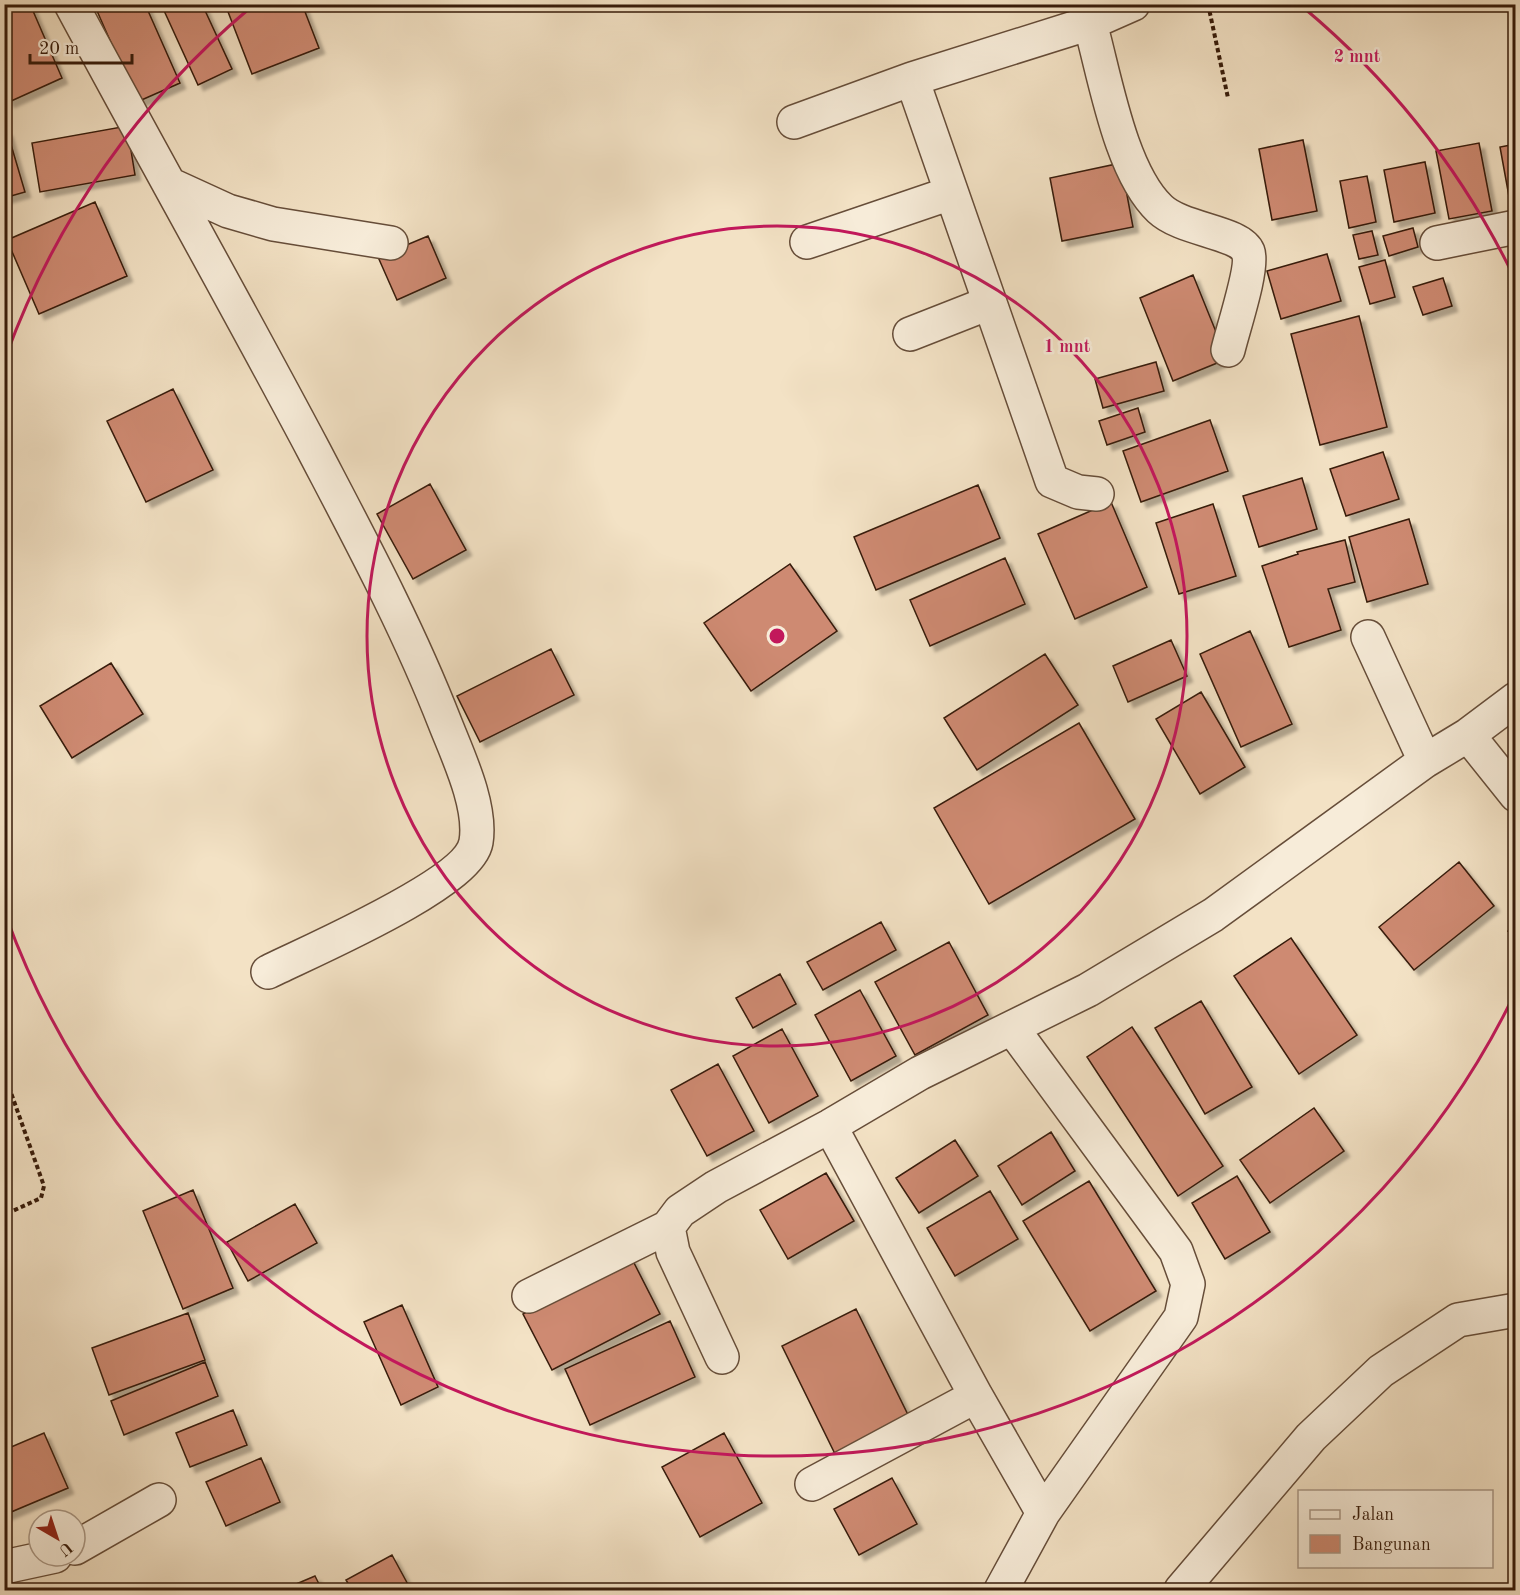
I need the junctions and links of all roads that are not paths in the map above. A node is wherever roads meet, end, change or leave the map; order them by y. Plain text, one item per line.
1 (71, 4) edge
2 (1133, 4) edge
3 (1089, 23) junction
4 (912, 80) junction
5 (794, 122) dead end
6 (169, 184) junction
7 (951, 193) junction
8 (1515, 227) edge
9 (391, 243) dead end
10 (807, 243) dead end
11 (1437, 243) dead end
12 (988, 303) junction
13 (910, 334) dead end
14 (1228, 350) dead end
15 (1096, 494) dead end
16 (1368, 637) dead end
17 (1515, 699) edge
18 (1468, 735) junction
19 (1425, 761) junction
20 (1515, 795) edge
21 (268, 972) dead end
22 (1012, 1028) junction
23 (830, 1126) junction
24 (668, 1227) junction
25 (529, 1296) dead end
26 (1515, 1310) edge
27 (722, 1357) dead end
28 (976, 1396) junction
29 (812, 1484) dead end
30 (159, 1500) dead end
31 (1043, 1513) junction
32 (87, 1540) edge
33 (27, 1562) edge
34 (4, 1567) edge
35 (1001, 1590) edge
36 (1181, 1590) edge

1 - 6 street
2 - 3 street
3 - 4 street
3 - 14 street
4 - 5 street
4 - 7 street
6 - 9 street
6 - 21 street
7 - 10 street
7 - 12 street
8 - 11 street
12 - 13 street
12 - 15 street
16 - 19 street
17 - 18 street
18 - 19 street
18 - 20 street
19 - 22 street
22 - 23 street
22 - 31 street
23 - 24 street
23 - 28 street
24 - 25 street
24 - 27 street
26 - 36 street
28 - 29 street
28 - 31 street
30 - 32 street
31 - 35 street
33 - 34 street

